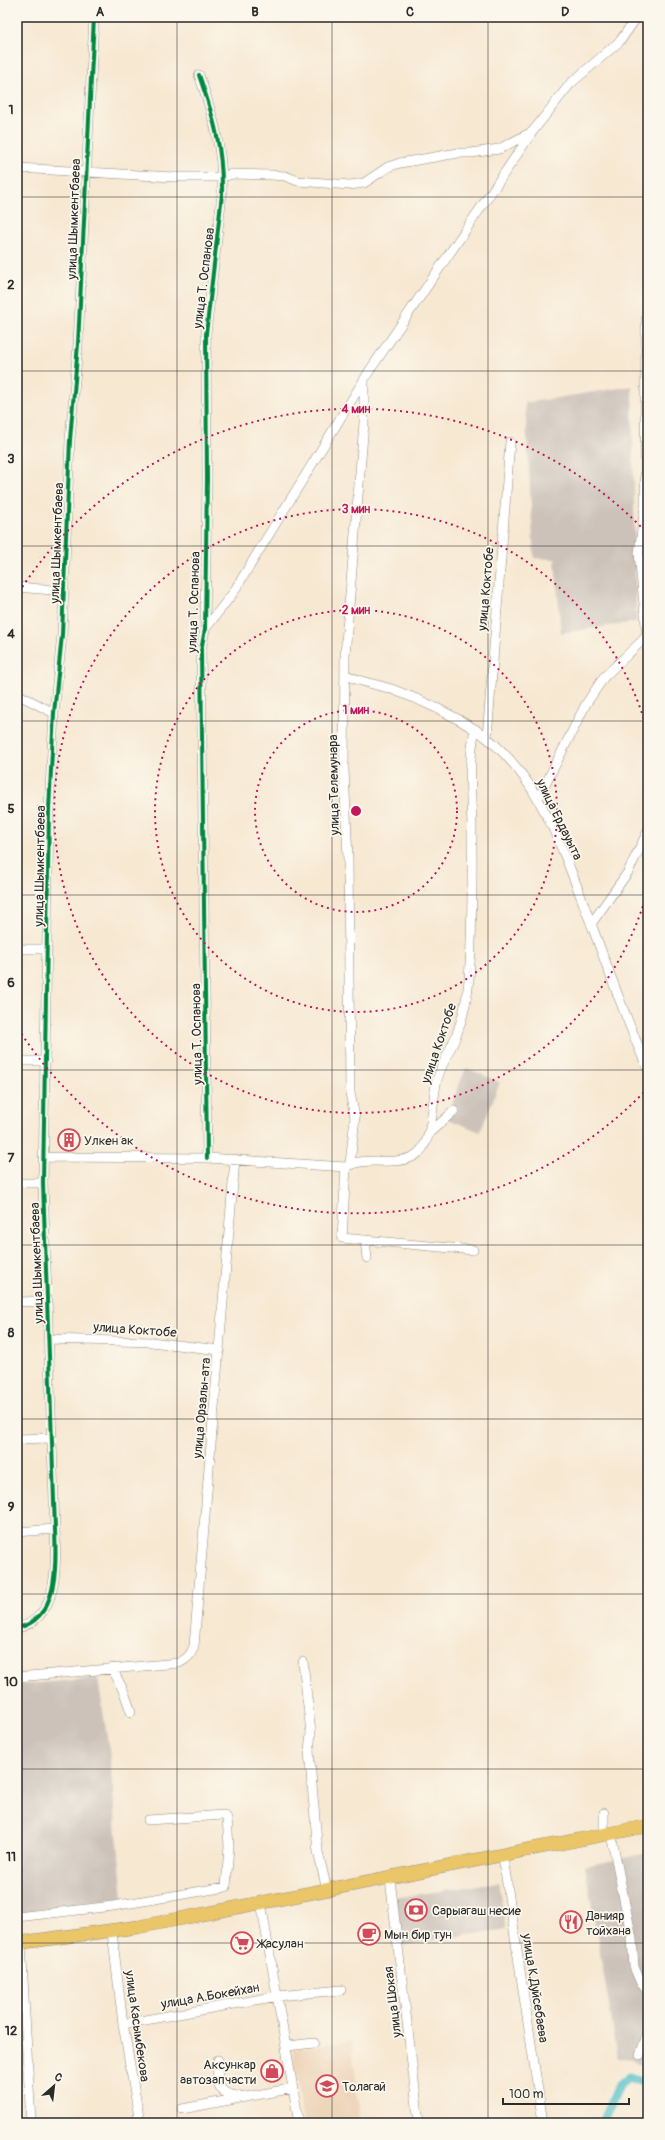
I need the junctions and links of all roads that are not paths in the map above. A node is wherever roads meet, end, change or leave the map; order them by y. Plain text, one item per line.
1 (94, 17) edge
2 (637, 17) edge
3 (199, 75) dead end
4 (533, 131) junction
5 (17, 168) edge
6 (85, 173) junction
7 (222, 177) junction
8 (646, 320) dead end
9 (364, 381) junction
10 (510, 442) dead end
11 (17, 586) edge
12 (64, 591) junction
13 (205, 629) junction
14 (648, 635) edge
15 (345, 674) junction
16 (17, 694) edge
17 (54, 713) junction
18 (475, 729) junction
19 (487, 738) junction
20 (538, 799) junction
21 (648, 831) edge
22 (591, 924) junction
23 (17, 949) edge
24 (47, 949) junction
25 (17, 1061) edge
26 (46, 1061) junction
27 (648, 1069) edge
28 (454, 1111) dead end
29 (428, 1134) junction
30 (43, 1157) junction
31 (207, 1158) junction
32 (235, 1159) junction
33 (348, 1166) junction
34 (17, 1183) edge
35 (43, 1183) junction
36 (365, 1240) junction
37 (473, 1250) dead end
38 (367, 1258) dead end
39 (48, 1301) junction
40 (17, 1302) edge
41 (49, 1339) junction
42 (220, 1350) junction
43 (51, 1438) junction
44 (17, 1439) edge
45 (55, 1529) junction
46 (17, 1532) edge
47 (17, 1628) edge
48 (303, 1662) dead end
49 (112, 1668) junction
50 (17, 1677) edge
51 (131, 1712) dead end
52 (604, 1813) dead end
53 (148, 1820) dead end
54 (648, 1826) edge
55 (608, 1835) junction
56 (503, 1857) junction
57 (390, 1879) junction
58 (327, 1890) junction
59 (261, 1903) junction
60 (17, 1917) edge
61 (112, 1932) junction
62 (19, 1943) edge
63 (341, 1990) dead end
64 (648, 1990) edge
65 (278, 1996) junction
66 (123, 2024) junction
67 (648, 2032) edge
68 (314, 2042) dead end
69 (287, 2046) junction
70 (640, 2054) dead end
71 (218, 2060) dead end
72 (294, 2088) junction
73 (246, 2097) junction
74 (182, 2109) dead end
75 (31, 2123) edge
76 (140, 2123) edge
77 (299, 2123) edge
78 (419, 2123) edge
79 (543, 2123) edge

1 - 6 street, улица Шымкентбаева
2 - 4 street, улица Т. Оспанова
3 - 7 street, улица Т. Оспанова
4 - 7 street
4 - 9 street, улица Т. Оспанова
5 - 6 street
6 - 7 street
6 - 12 street, улица Шымкентбаева
7 - 13 street, улица Т. Оспанова
8 - 14 street
9 - 13 street, улица Т. Оспанова
9 - 15 street, улица Телемунара
10 - 19 street, улица Коктобе
11 - 12 street
12 - 17 street, улица Шымкентбаева
13 - 31 street, улица Т. Оспанова
14 - 20 street
15 - 18 street, улица Ердауыта
15 - 33 street, улица Телемунара
16 - 17 street
17 - 24 street, улица Шымкентбаева
18 - 19 street, улица Ердауыта
18 - 29 street, улица Коктобе
19 - 20 street, улица Ердауыта
20 - 22 street, улица Ердауыта
21 - 22 street
22 - 27 street, улица Ердауыта
23 - 24 street
24 - 26 street, улица Шымкентбаева
25 - 26 street
26 - 30 street, улица Шымкентбаева
28 - 29 street
29 - 33 street, улица Коктобе
30 - 31 street, улица Коктобе
30 - 35 street, улица Шымкентбаева
31 - 32 street, улица Коктобе
32 - 33 street, улица Коктобе
32 - 42 street, улица Орзалы-ата
33 - 36 street, улица Телемунара
34 - 35 street
35 - 39 street, улица Шымкентбаева
36 - 37 street
36 - 38 street
39 - 40 street
39 - 41 street, улица Шымкентбаева
41 - 42 street, улица Коктобе
41 - 43 street, улица Шымкентбаева
42 - 49 street, улица Орзалы-ата
43 - 44 street
43 - 45 street, улица Шымкентбаева
45 - 46 street
45 - 47 street, улица Шымкентбаева
48 - 58 street
49 - 50 street
49 - 51 street
52 - 55 street
53 - 60 street
54 - 55 highway
55 - 56 highway
55 - 64 street
56 - 57 highway
56 - 79 street, улица К.Дуйсебаева
57 - 58 highway
57 - 78 street, улица Шокая
58 - 59 highway
59 - 61 highway
59 - 65 street, улица А.Бокейхан
61 - 62 highway
61 - 66 street, улица Касымбекова
62 - 75 street
63 - 65 street, улица А.Бокейхан
65 - 66 street, улица А.Бокейхан
65 - 69 street, улица А.Бокейхан
66 - 76 street, улица Касымбекова
67 - 70 street
68 - 69 street
69 - 72 street, улица А.Бокейхан
71 - 73 street
72 - 73 street
72 - 77 street, улица А.Бокейхан
73 - 74 street

